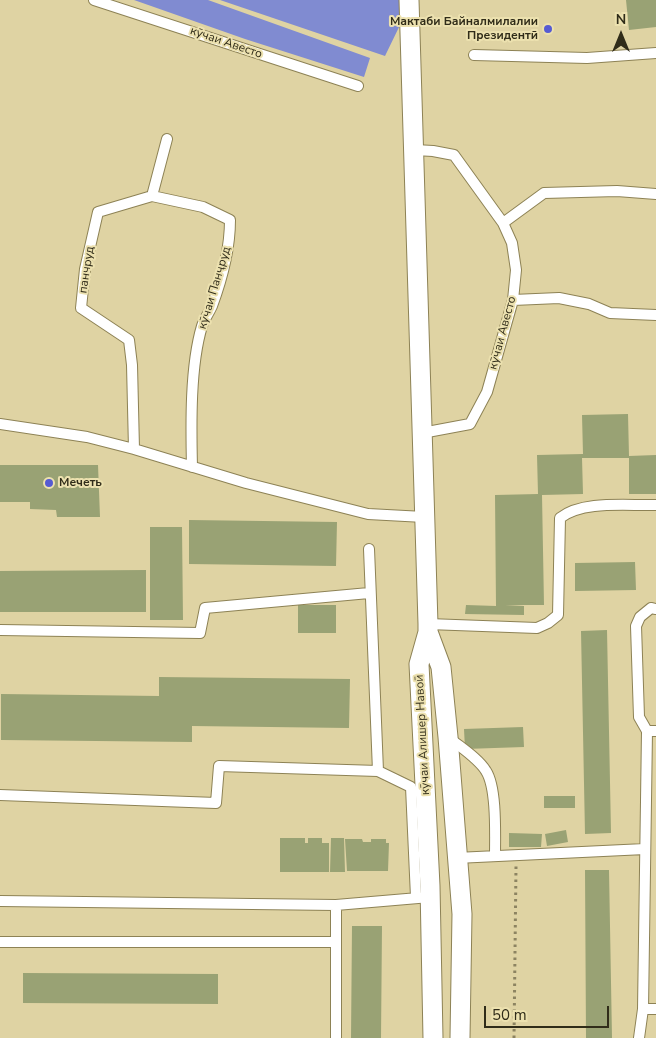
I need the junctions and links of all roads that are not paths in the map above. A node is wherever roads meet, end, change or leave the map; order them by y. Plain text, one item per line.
1 (94, 0) edge
2 (409, 0) edge
3 (656, 53) edge
4 (474, 55) dead end
5 (358, 86) dead end
6 (167, 139) dead end
7 (415, 150) junction
8 (656, 194) edge
9 (152, 196) junction
10 (503, 223) junction
11 (513, 300) junction
12 (656, 315) edge
13 (0, 424) edge
14 (422, 433) junction
15 (134, 449) junction
16 (192, 466) junction
17 (656, 505) edge
18 (424, 517) junction
19 (369, 549) dead end
20 (369, 593) junction
21 (656, 609) edge
22 (428, 628) junction
23 (0, 630) edge
24 (652, 731) edge
25 (448, 738) junction
26 (378, 771) junction
27 (0, 794) edge
28 (645, 849) junction
29 (495, 856) junction
30 (456, 858) junction
31 (423, 897) junction
32 (0, 901) edge
33 (336, 905) junction
34 (430, 931) junction
35 (462, 932) junction
36 (0, 942) edge
37 (336, 942) junction
38 (643, 1009) junction
39 (656, 1009) edge
40 (336, 1038) edge
41 (433, 1038) edge
42 (460, 1038) edge
43 (639, 1038) edge

1 - 5 lane, кӯчаи Авесто
2 - 7 street
3 - 4 lane
6 - 9 lane
7 - 10 lane, кӯчаи Авесто
7 - 14 street
8 - 10 lane
9 - 15 lane, панчруд
9 - 16 lane, кӯчаи Панҷруд
10 - 11 lane, кӯчаи Авесто
11 - 12 lane
11 - 14 lane, кӯчаи Авесто
13 - 15 lane
14 - 18 street
15 - 16 lane
16 - 18 lane
17 - 22 lane
18 - 22 street
19 - 20 lane
20 - 23 lane
20 - 26 lane
21 - 24 lane
22 - 25 street, кӯчаи Алишер Навоӣ
22 - 31 street, кӯчаи Алишер Навоӣ
24 - 28 lane
25 - 29 lane
25 - 30 street, кӯчаи Алишер Навоӣ
26 - 27 lane, кӯчаи Алишер Навоӣ
26 - 31 lane, кӯчаи Алишер Навоӣ
28 - 29 lane
28 - 38 lane
29 - 30 lane
30 - 35 street, кӯчаи Алишер Навоӣ
31 - 33 lane
31 - 34 street, кӯчаи Алишер Навоӣ
32 - 33 lane
33 - 37 lane
34 - 35 street
34 - 41 street, кӯчаи Алишер Навоӣ
35 - 42 street, кӯчаи Алишер Навоӣ
36 - 37 lane
37 - 40 lane
38 - 39 lane
38 - 43 lane

